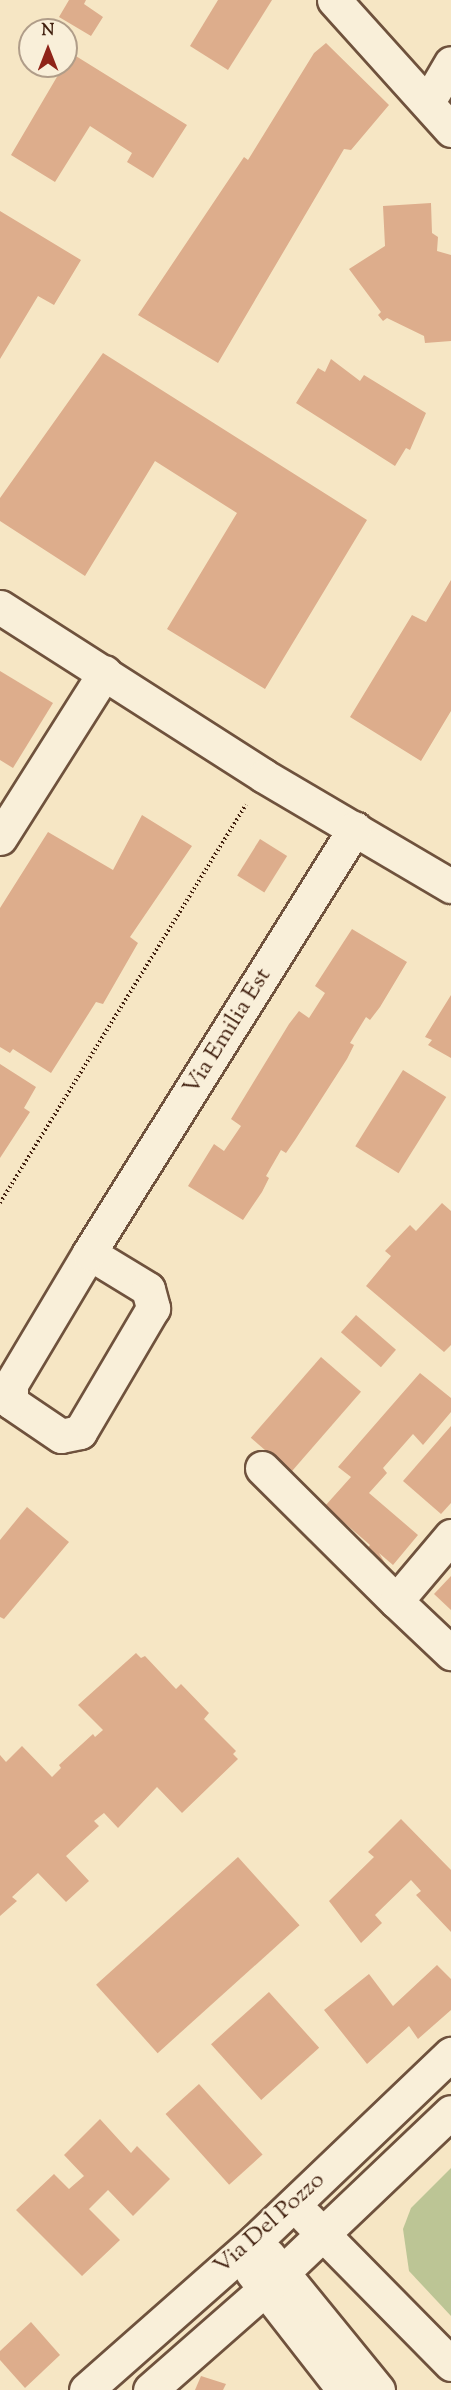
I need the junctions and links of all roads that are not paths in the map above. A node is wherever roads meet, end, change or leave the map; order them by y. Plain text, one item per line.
1 (334, 0) edge
2 (451, 63) edge
3 (428, 102) junction
4 (451, 130) edge
5 (0, 607) edge
6 (105, 672) junction
7 (355, 828) junction
8 (0, 838) edge
9 (451, 886) edge
10 (95, 1244) junction
11 (262, 1468) dead end
12 (451, 1536) edge
13 (396, 1601) junction
14 (451, 1653) edge
15 (451, 2054) edge
16 (451, 2112) edge
17 (293, 2205) junction
18 (323, 2234) junction
19 (245, 2248) junction
20 (275, 2279) junction
21 (451, 2364) edge
22 (86, 2390) edge
23 (150, 2390) edge
24 (344, 2390) edge
25 (378, 2390) edge

1 - 3 street
2 - 3 street
3 - 4 street
5 - 6 street
6 - 7 street
6 - 8 street
7 - 9 street
7 - 10 street, Via Emilia Est
10 - 10 street, Via Emilia Est
11 - 13 street
12 - 13 street
13 - 14 street
15 - 17 street, Via Del Pozzo
16 - 18 street, Via Del Pozzo
17 - 18 street
17 - 19 street, Via Del Pozzo
18 - 20 street, Via Del Pozzo
18 - 21 street
19 - 20 street, Via Del Pozzo
19 - 22 street, Via Del Pozzo
20 - 23 street, Via Del Pozzo
20 - 24 street
20 - 25 street

